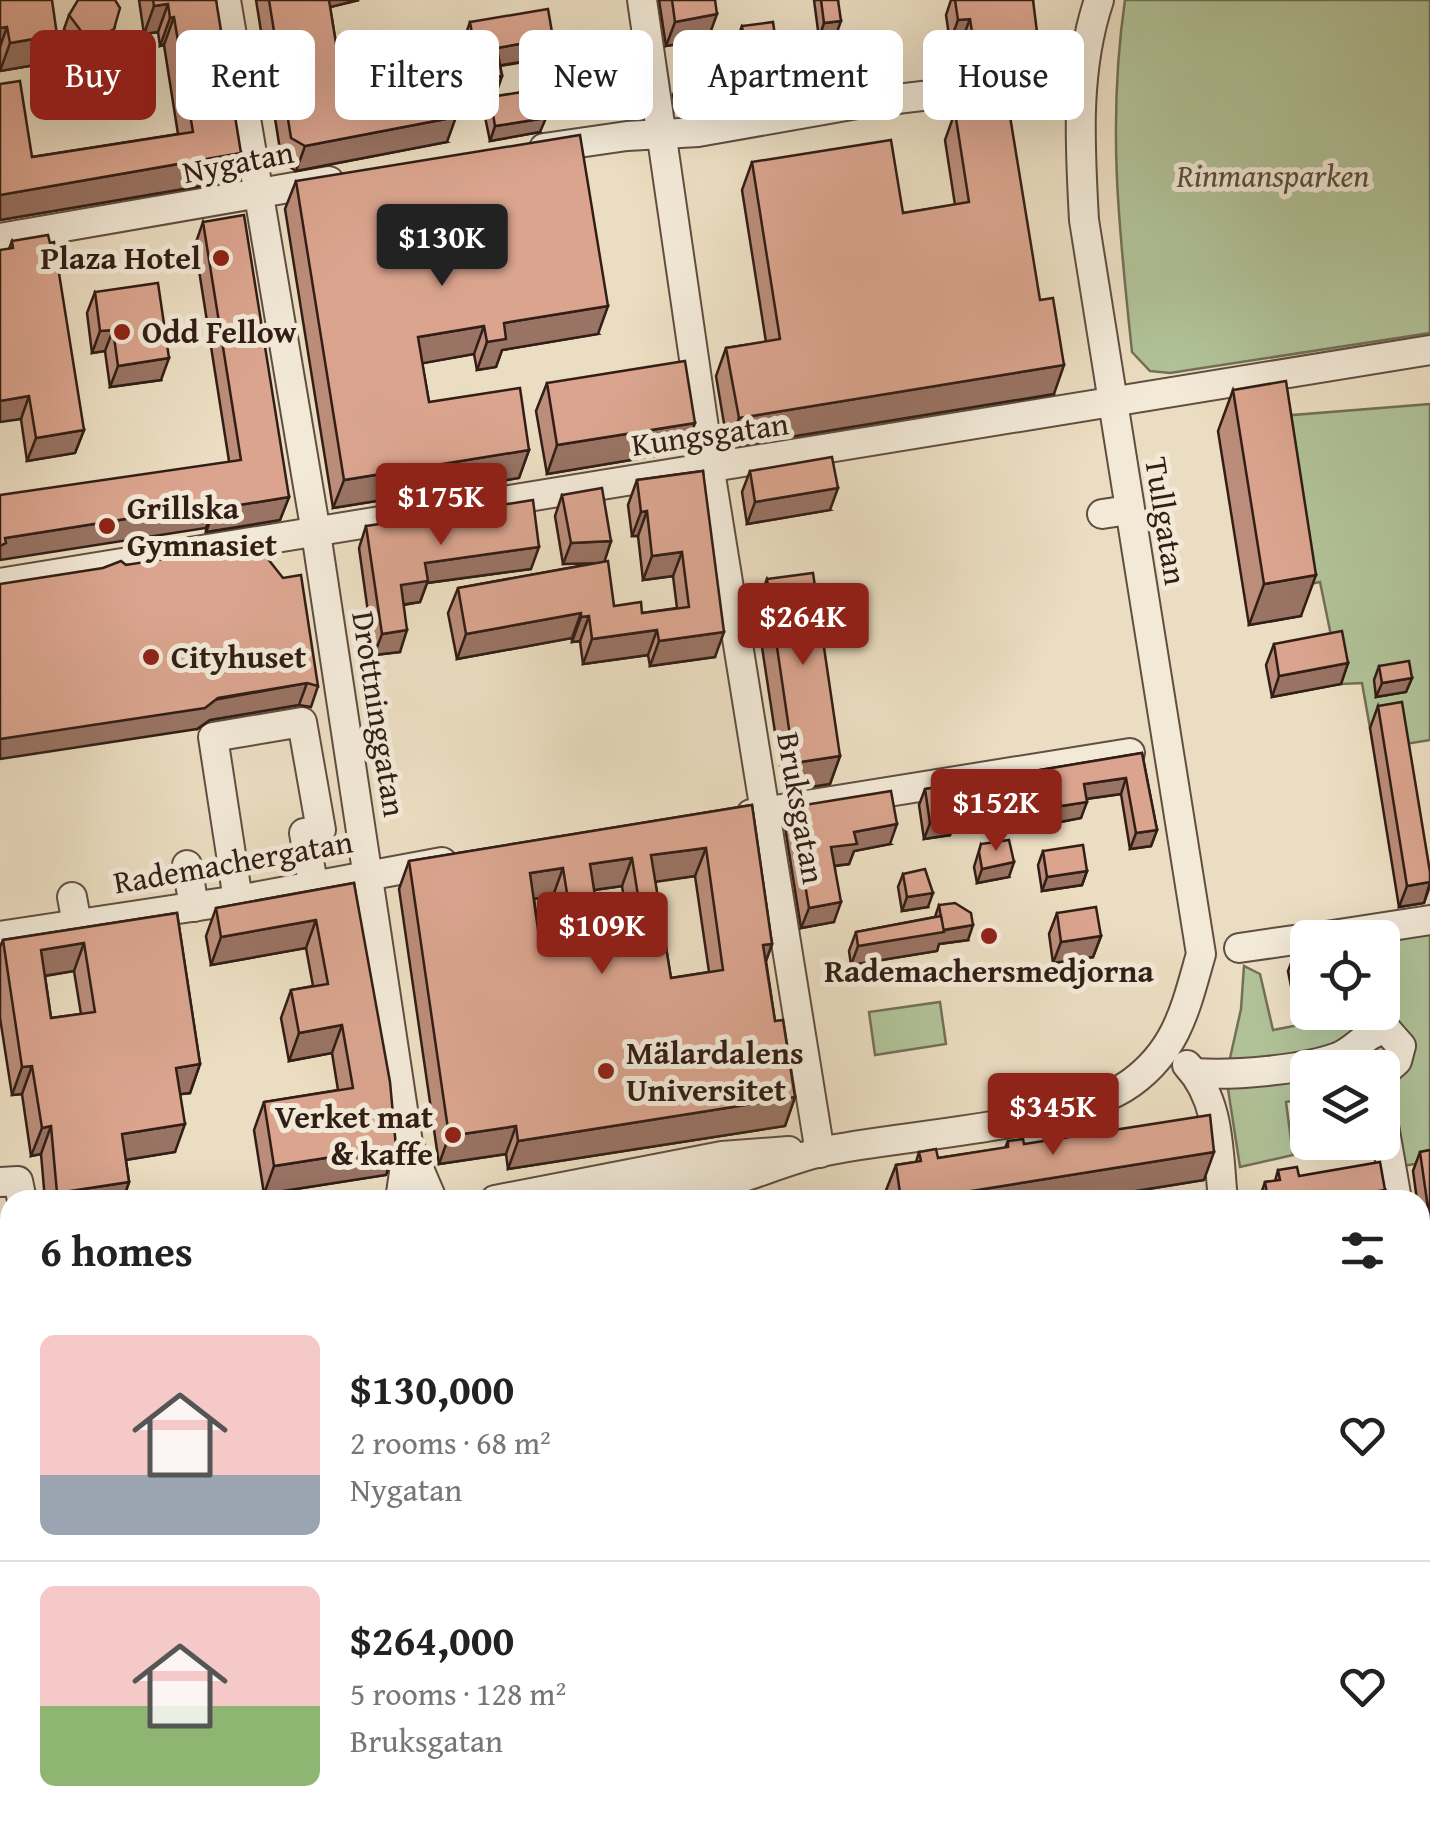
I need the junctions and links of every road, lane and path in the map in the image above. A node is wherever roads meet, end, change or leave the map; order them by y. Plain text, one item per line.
1 (226, 0) edge
2 (642, 0) edge
3 (1100, 0) edge
4 (1084, 65) edge
5 (923, 96) edge
6 (1080, 120) edge
7 (661, 134) junction
8 (514, 153) edge
9 (365, 176) edge
10 (257, 192) junction
11 (0, 238) edge
12 (1430, 350) edge
13 (1113, 405) junction
14 (711, 470) junction
15 (316, 533) junction
16 (0, 583) edge
17 (1130, 753) edge
18 (765, 811) junction
19 (726, 818) edge
20 (469, 858) edge
21 (187, 865) dead end
22 (368, 874) junction
23 (314, 888) junction
24 (238, 900) junction
25 (194, 907) junction
26 (1430, 920) edge
27 (1400, 924) edge
28 (0, 936) edge
29 (1290, 941) edge
30 (1239, 948) dead end
31 (1170, 1048) junction
32 (1355, 1050) edge
33 (1400, 1050) edge
34 (1290, 1069) edge
35 (1194, 1074) junction
36 (408, 1143) junction
37 (820, 1152) junction
38 (1390, 1160) edge
39 (0, 1182) edge
40 (20, 1190) edge
41 (401, 1190) edge
42 (429, 1190) edge
43 (594, 1190) edge
44 (683, 1190) edge
45 (1222, 1190) edge
46 (1395, 1190) edge

1 - 10 street, Drottninggatan
2 - 7 street, Bruksgatan
3 - 4 street, Tullgatan
5 - 7 street
6 - 13 street, Tullgatan
7 - 8 street
7 - 14 street, Bruksgatan
9 - 10 street, Nygatan
10 - 11 street, Nygatan
10 - 15 street, Drottninggatan
12 - 13 street, Kungsgatan
13 - 14 street, Kungsgatan
13 - 31 street, Tullgatan
14 - 15 street, Kungsgatan
14 - 18 street, Bruksgatan
15 - 16 street, Kungsgatan
15 - 22 street, Drottninggatan
17 - 18 street
18 - 19 street
18 - 37 street, Bruksgatan
20 - 22 street, Rademachergatan
21 - 25 street
22 - 23 street, Rademachergatan
22 - 36 street, Drottninggatan
23 - 24 street, Rademachergatan
23 - 24 street
24 - 25 street, Rademachergatan
25 - 28 street, Rademachergatan
26 - 27 street
29 - 30 street
31 - 35 street
31 - 37 street
32 - 33 street
34 - 35 street
35 - 45 street
36 - 41 street, Drottninggatan
36 - 42 street, Drottninggatan
37 - 43 street
37 - 44 street
38 - 46 street
39 - 40 street

